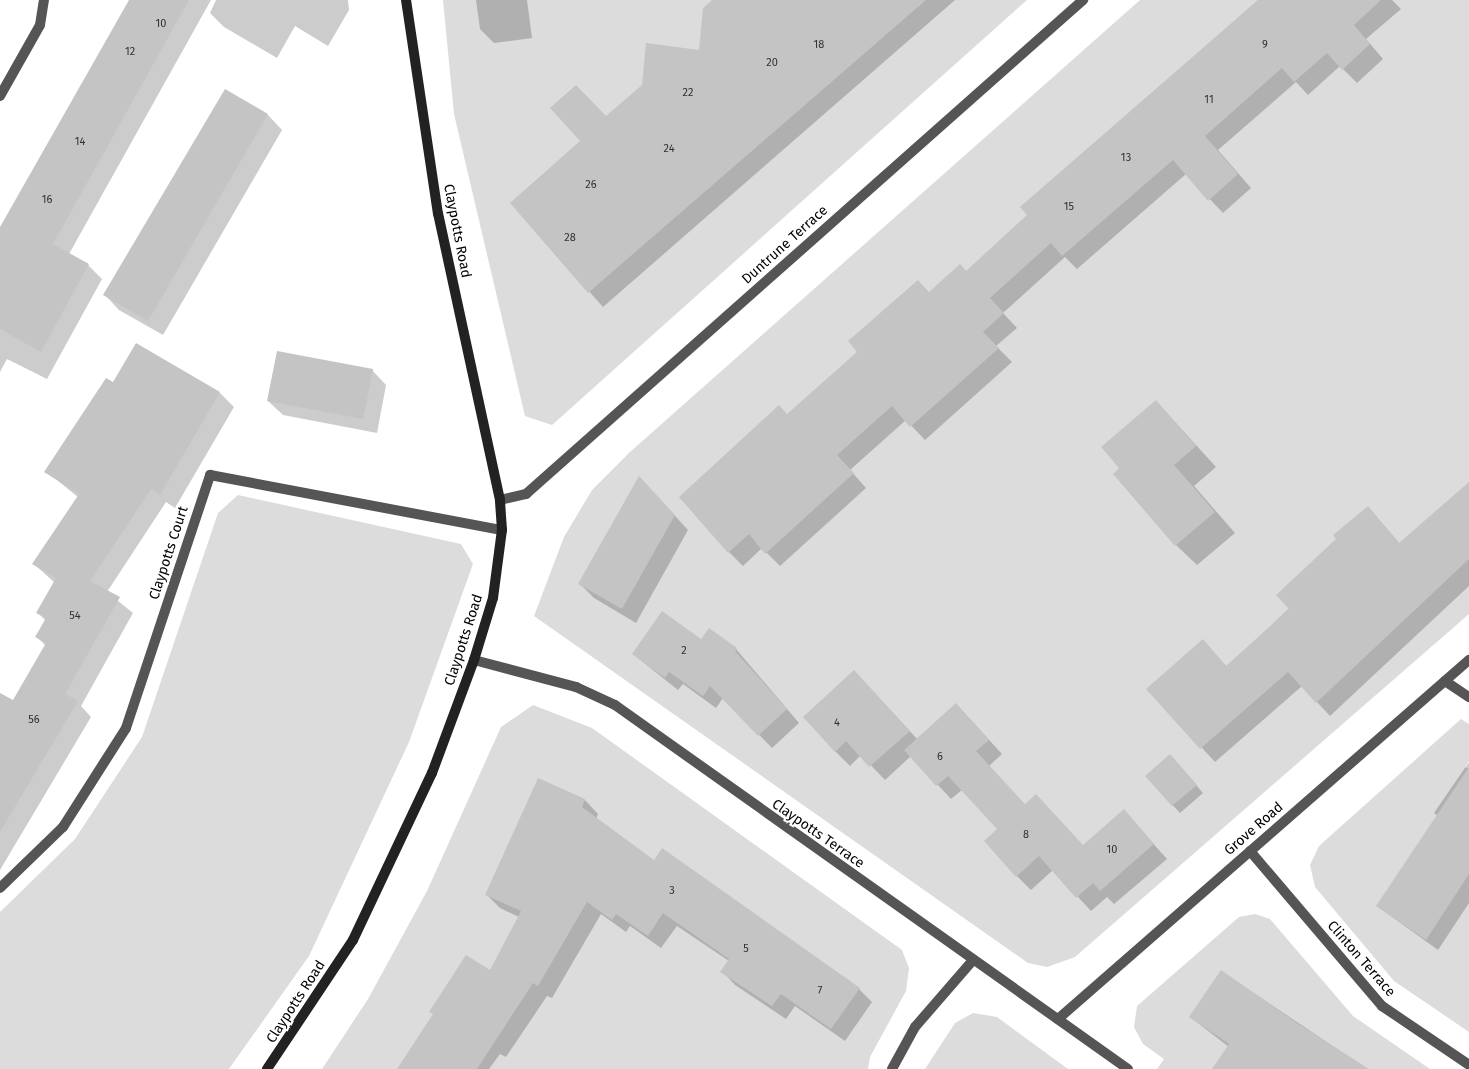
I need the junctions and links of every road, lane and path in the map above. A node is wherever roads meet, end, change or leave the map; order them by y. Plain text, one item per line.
1 (44, 0) edge
2 (406, 0) edge
3 (1083, 0) edge
4 (0, 96) edge
5 (500, 500) junction
6 (502, 530) junction
7 (474, 660) junction
8 (1469, 660) edge
9 (1445, 680) junction
10 (1469, 697) edge
11 (1250, 851) junction
12 (0, 888) edge
13 (972, 960) junction
14 (1058, 1019) junction
15 (1469, 1065) edge
16 (267, 1069) edge
17 (892, 1069) edge
18 (1128, 1069) edge

1 - 4 street
2 - 5 main road, Claypotts Road
3 - 5 street, Duntrune Terrace
5 - 6 main road, Claypotts Road
6 - 7 main road, Claypotts Road
6 - 12 street, Claypotts Court
7 - 13 street, Claypotts Terrace
7 - 16 main road, Claypotts Road
8 - 9 street, Grove Road
9 - 10 street
9 - 11 street, Grove Road
11 - 14 street, Grove Road
11 - 15 street, Clinton Terrace
13 - 14 street, Claypotts Terrace
13 - 17 street
14 - 18 street, Claypotts Terrace

